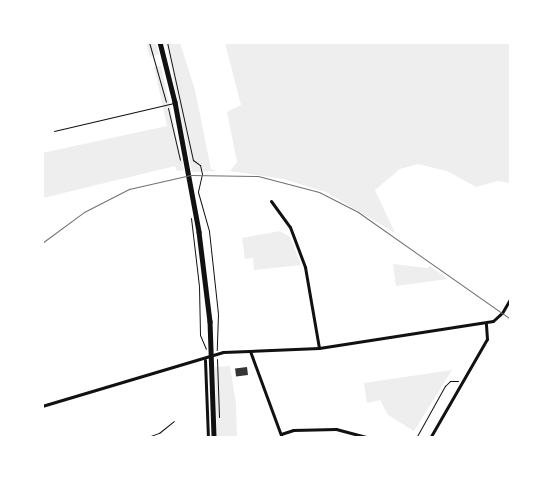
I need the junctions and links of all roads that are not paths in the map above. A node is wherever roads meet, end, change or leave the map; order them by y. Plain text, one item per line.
1 (160, 42) edge
2 (175, 102) junction
3 (54, 131) dead end
4 (271, 201) dead end
5 (510, 299) edge
6 (486, 322) junction
7 (319, 348) junction
8 (250, 351) junction
9 (211, 356) junction
10 (205, 360) junction
11 (42, 406) edge
12 (174, 421) dead end
13 (282, 436) edge
14 (145, 438) edge
15 (208, 438) edge
16 (214, 438) edge
17 (369, 438) edge
18 (430, 438) edge

1 - 2 main road
2 - 3 lane
2 - 9 main road
4 - 7 street
5 - 6 street
6 - 7 street
6 - 18 street
7 - 8 street
8 - 9 street
8 - 13 street
9 - 10 street
9 - 16 main road
10 - 11 street
10 - 15 street
12 - 14 lane
13 - 17 street

